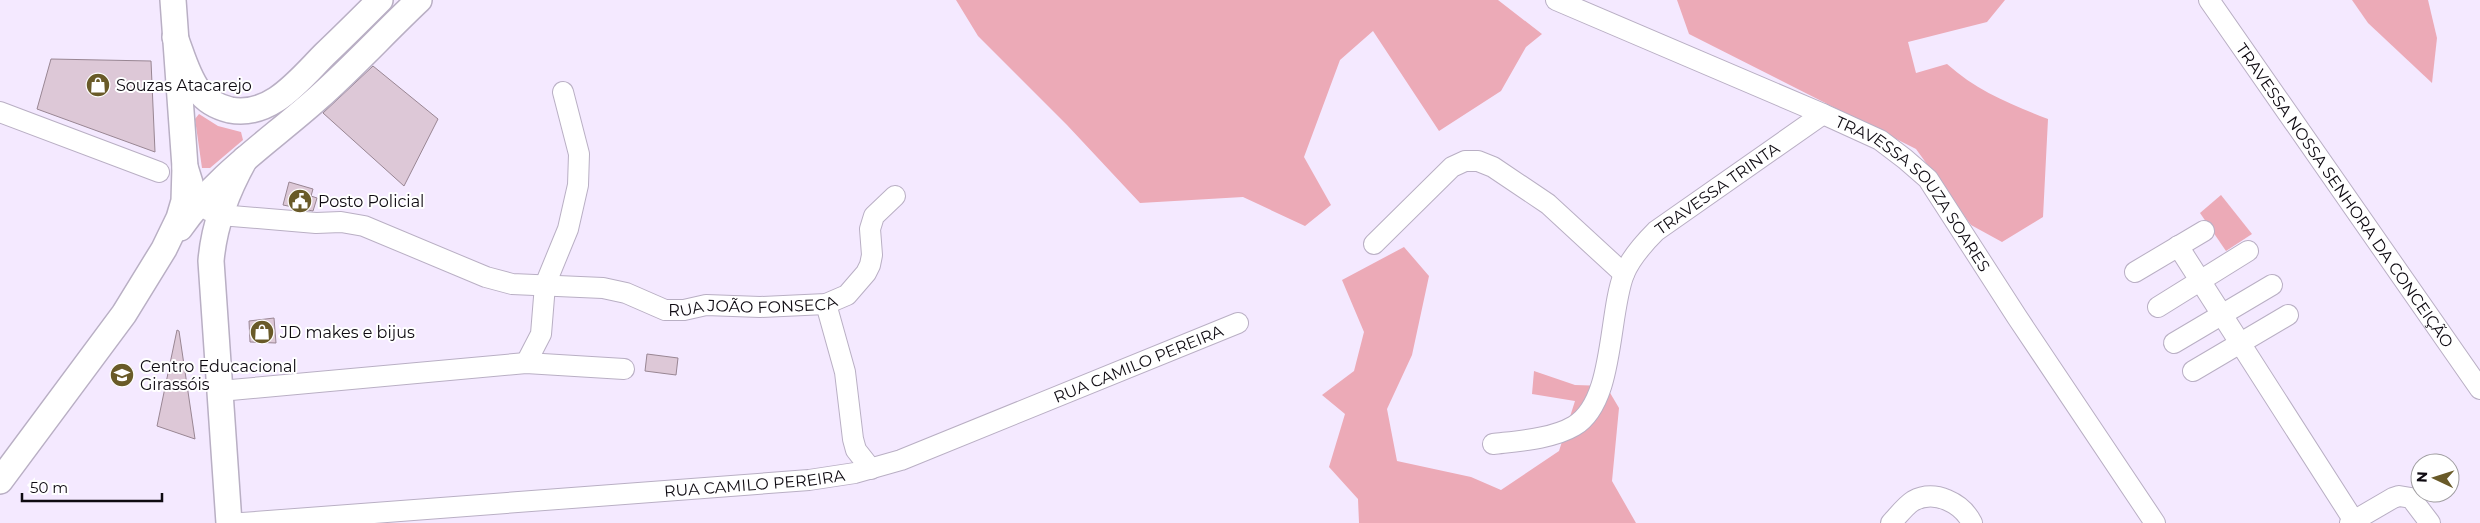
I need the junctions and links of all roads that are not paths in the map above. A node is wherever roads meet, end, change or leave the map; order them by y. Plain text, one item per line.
1 (173, 0) edge
2 (380, 0) edge
3 (419, 0) edge
4 (1556, 0) edge
5 (2210, 0) edge
6 (175, 38) junction
7 (564, 92) dead end
8 (0, 112) edge
9 (1823, 114) junction
10 (245, 159) junction
11 (185, 167) junction
12 (159, 172) dead end
13 (895, 196) dead end
14 (196, 205) junction
15 (220, 215) junction
16 (2204, 231) dead end
17 (1374, 244) dead end
18 (2178, 246) junction
19 (164, 249) junction
20 (2248, 251) dead end
21 (211, 260) junction
22 (2135, 272) dead end
23 (1624, 274) junction
24 (2200, 280) junction
25 (545, 285) junction
26 (2272, 285) dead end
27 (826, 304) junction
28 (2158, 307) dead end
29 (2222, 314) junction
30 (2288, 315) dead end
31 (1238, 323) dead end
32 (2174, 343) dead end
33 (2241, 344) junction
34 (526, 363) junction
35 (624, 369) dead end
36 (2193, 371) dead end
37 (2480, 389) edge
38 (220, 391) junction
39 (1492, 444) dead end
40 (871, 469) junction
41 (0, 482) edge
42 (2352, 522) edge
43 (229, 523) edge
44 (242, 523) edge
45 (1890, 523) edge
46 (1972, 523) edge
47 (2155, 523) edge
48 (2430, 523) edge

1 - 6 main road
2 - 6 main road
3 - 10 main road
4 - 9 street, TRAVESSA SOUZA SOARES
5 - 37 street, TRAVESSA NOSSA SENHORA DA CONCEIÇÃO
6 - 11 main road
7 - 25 street
8 - 12 street
9 - 23 street, TRAVESSA TRINTA
9 - 47 street, TRAVESSA SOUZA SOARES
10 - 14 main road
10 - 15 main road
11 - 14 main road
11 - 19 main road
13 - 27 street, RUA JOÃO FONSECA
14 - 15 street, RUA JOÃO FONSECA
14 - 19 main road
14 - 21 main road
15 - 21 main road
15 - 25 street, RUA JOÃO FONSECA
16 - 18 street
17 - 23 street
18 - 22 street
18 - 24 street
19 - 41 main road
20 - 24 street
21 - 38 main road
23 - 39 street, TRAVESSA TRINTA
24 - 28 street
24 - 29 street
25 - 27 street, RUA JOÃO FONSECA
25 - 34 street
26 - 29 street
27 - 40 street
29 - 32 street
29 - 33 street
30 - 33 street
31 - 40 street, RUA CAMILO PEREIRA
33 - 36 street
33 - 42 street
34 - 35 street
34 - 38 street
38 - 43 main road
40 - 44 street, RUA CAMILO PEREIRA
42 - 48 street
45 - 46 street

